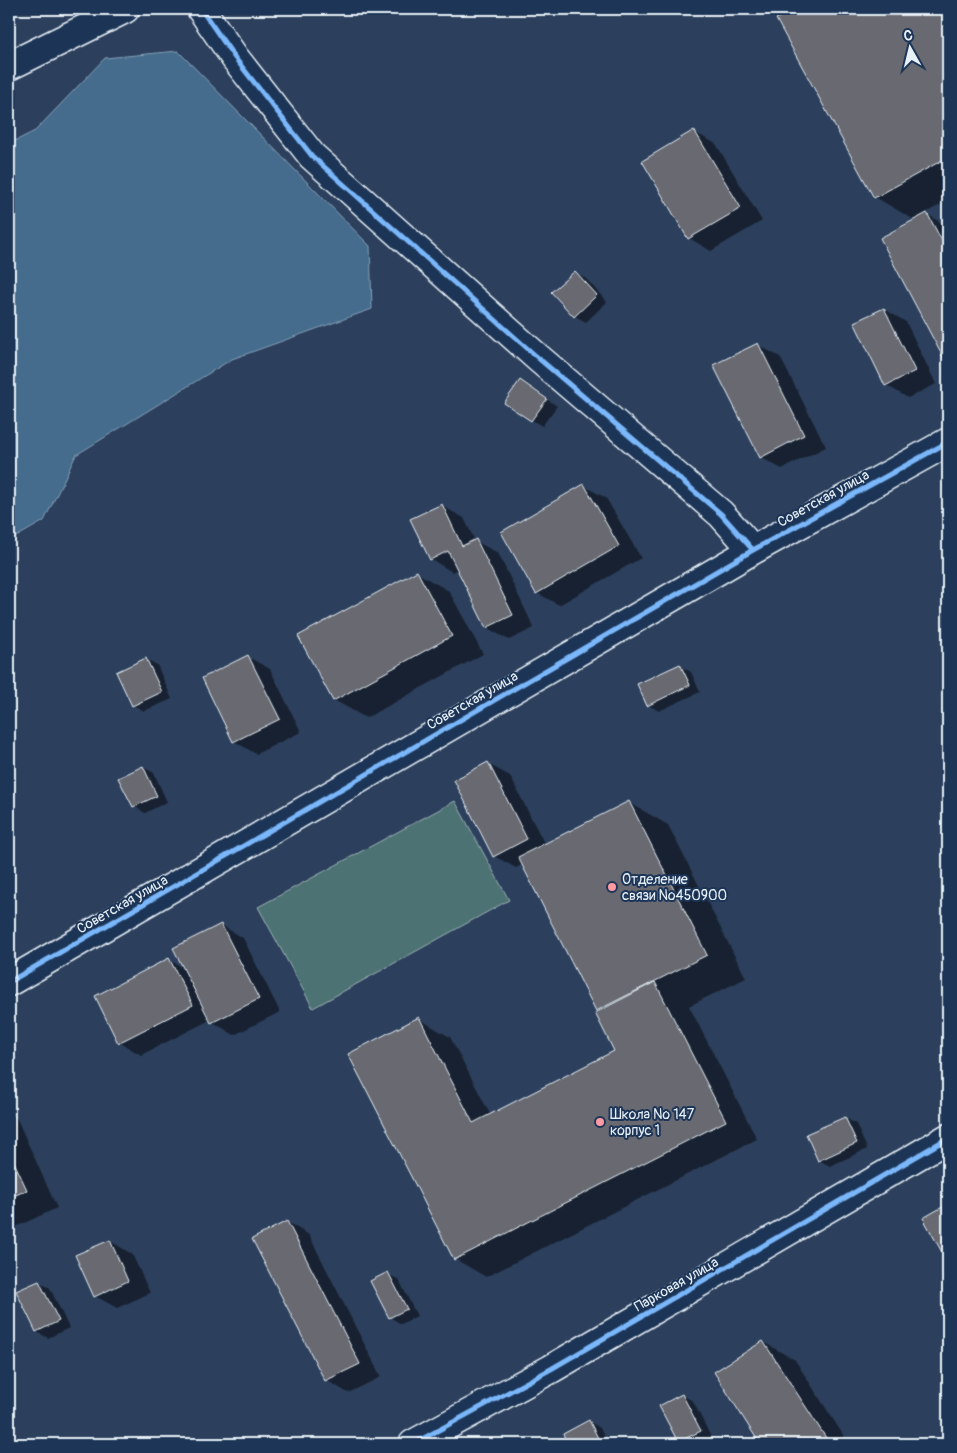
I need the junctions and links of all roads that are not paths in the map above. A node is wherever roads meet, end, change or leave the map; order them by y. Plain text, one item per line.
1 (125, 9) edge
2 (201, 9) edge
3 (9, 66) edge
4 (948, 442) edge
5 (753, 550) junction
6 (9, 982) edge
7 (948, 1138) edge
8 (413, 1444) edge

1 - 3 street
2 - 5 street
4 - 5 street, Советская улица
5 - 6 street, Советская улица
7 - 8 street, Парковая улица

